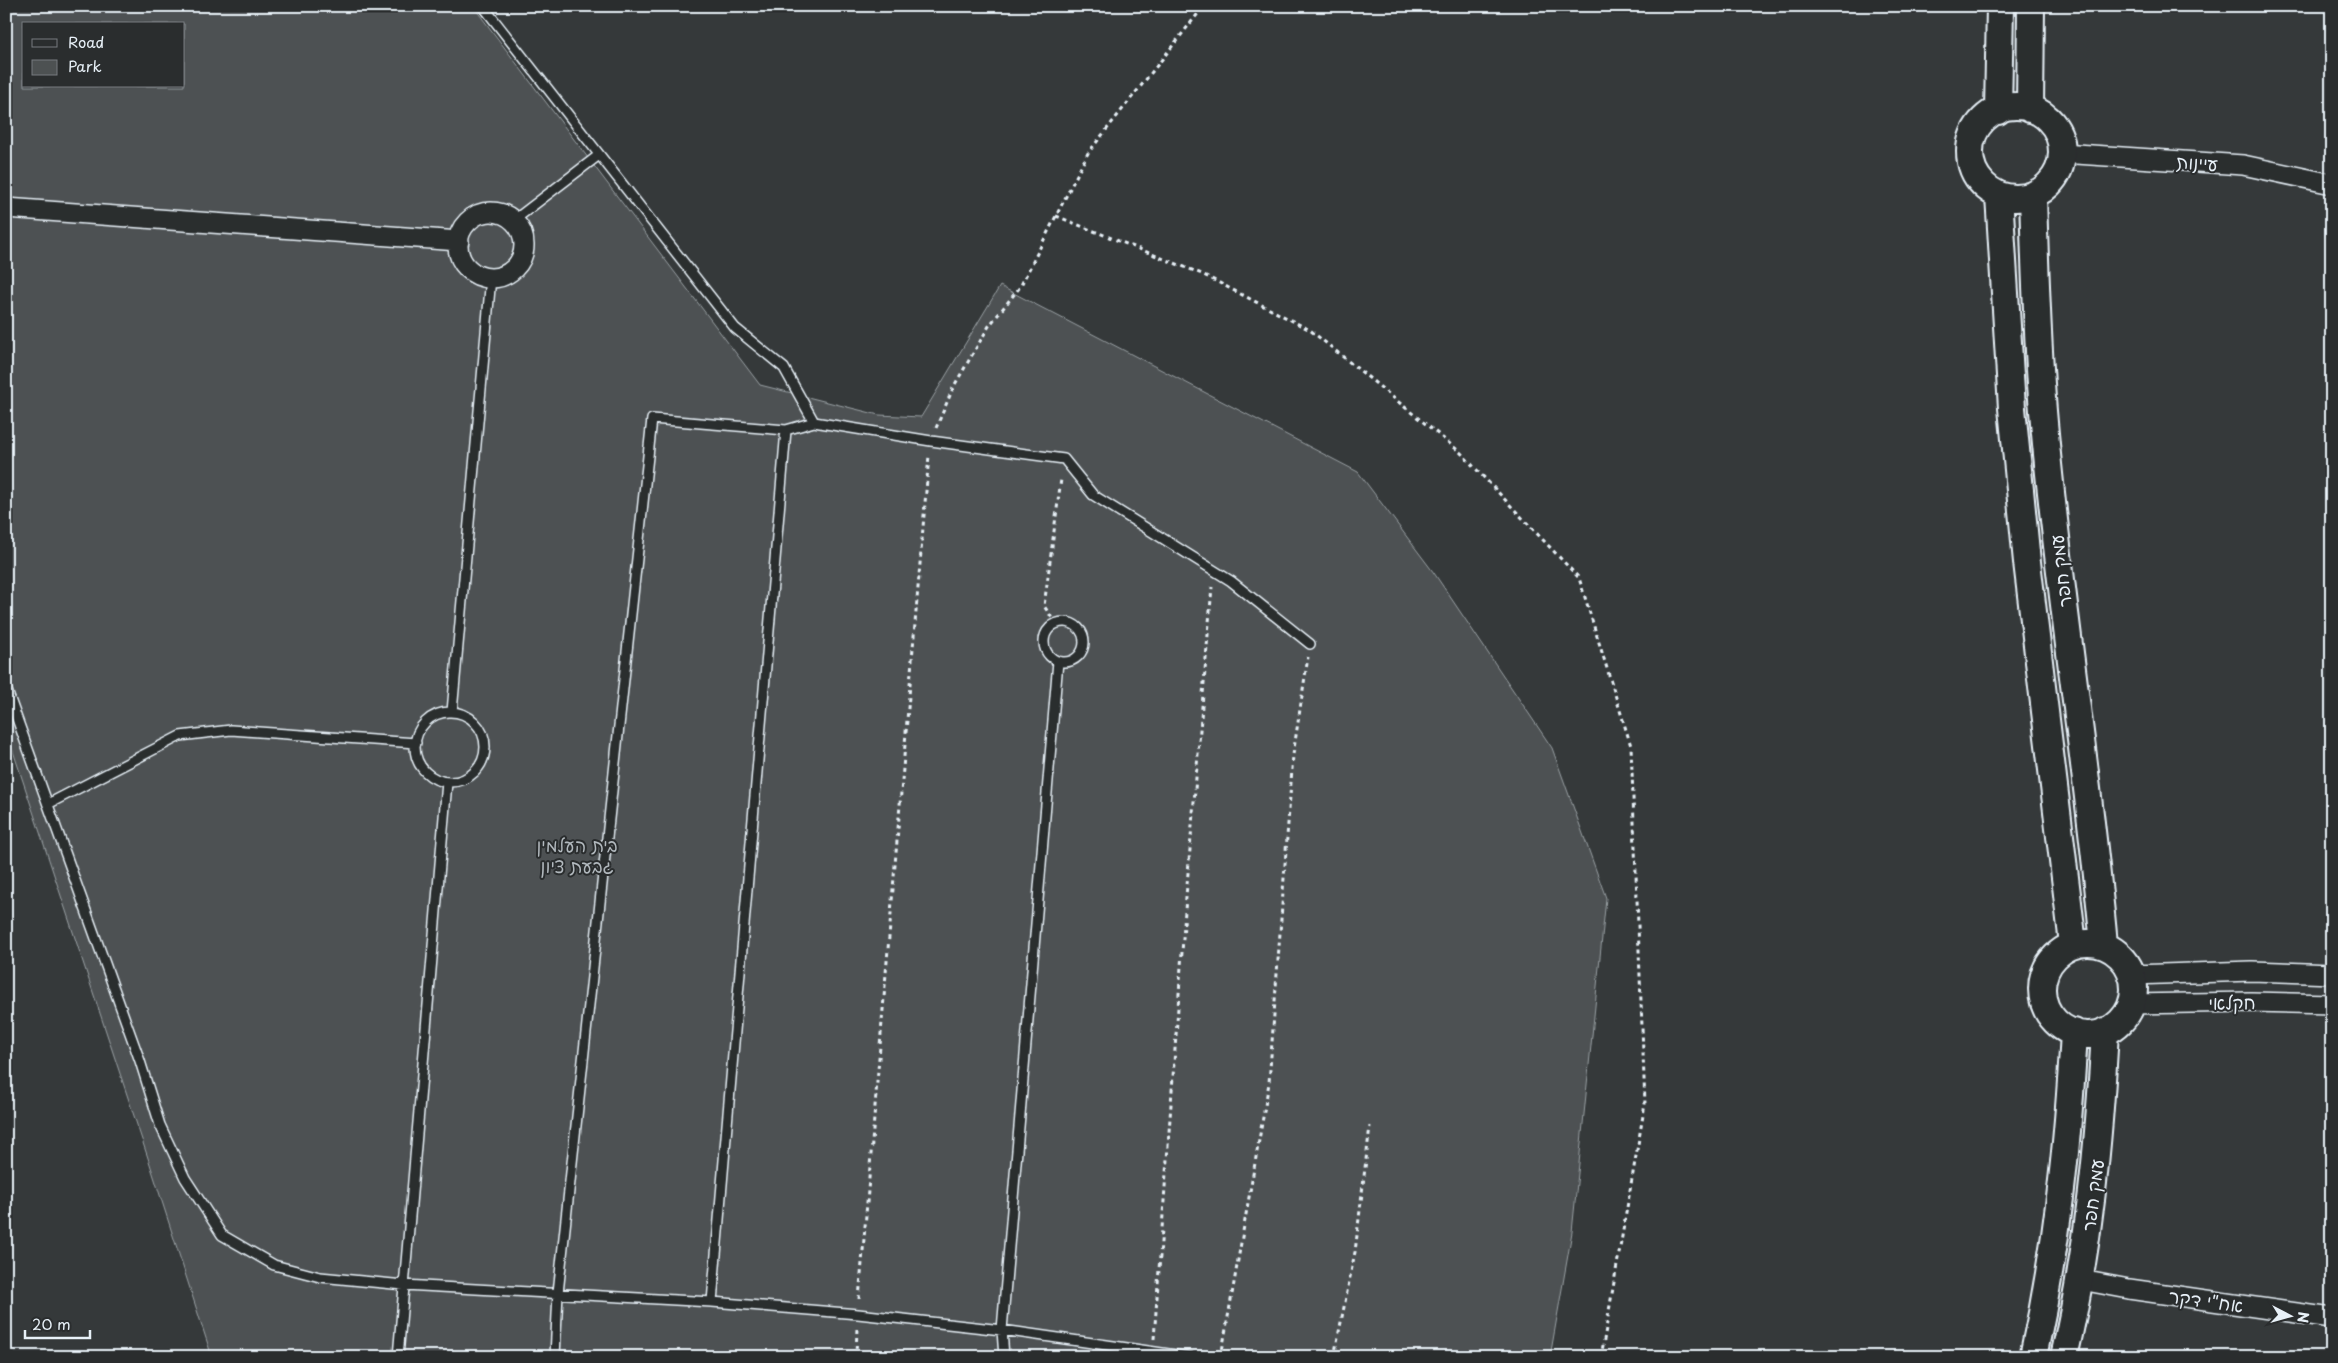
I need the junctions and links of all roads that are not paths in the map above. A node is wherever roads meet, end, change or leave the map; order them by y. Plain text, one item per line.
1 (483, 6) edge
2 (2000, 6) edge
3 (2031, 6) edge
4 (2030, 109) junction
5 (1998, 111) junction
6 (2061, 153) junction
7 (599, 155) junction
8 (2332, 184) edge
9 (2000, 195) junction
10 (2033, 195) junction
11 (6, 208) edge
12 (513, 221) junction
13 (459, 241) junction
14 (491, 277) junction
15 (814, 422) junction
16 (786, 430) junction
17 (1310, 644) road end
18 (1058, 661) junction
19 (6, 688) edge
20 (452, 712) junction
21 (416, 743) junction
22 (447, 782) junction
23 (48, 804) junction
24 (2073, 944) junction
25 (2104, 945) junction
26 (2332, 974) edge
27 (2132, 975) junction
28 (2131, 1004) junction
29 (2332, 1004) edge
30 (2105, 1031) junction
31 (2074, 1032) junction
32 (2081, 1280) junction
33 (404, 1285) junction
34 (558, 1293) junction
35 (712, 1302) junction
36 (2332, 1318) edge
37 (1002, 1330) junction
38 (398, 1357) edge
39 (555, 1357) edge
40 (1004, 1357) edge
41 (1190, 1357) edge
42 (2033, 1357) edge
43 (2064, 1357) edge

1 - 7 lane
2 - 5 street
3 - 4 street
4 - 5 street
4 - 6 street
5 - 9 street
6 - 8 street, עיינות
6 - 10 street
7 - 12 lane
7 - 15 lane
9 - 10 street
9 - 24 street, עמק חפר
10 - 25 street, עמק חפר
11 - 13 street
12 - 13 street
12 - 14 street
13 - 14 street
14 - 20 lane
15 - 16 lane
15 - 17 lane
16 - 34 lane
16 - 35 lane
18 - 18 lane
18 - 37 lane
19 - 23 lane
20 - 21 lane
20 - 22 lane
21 - 22 lane
21 - 23 lane
22 - 33 lane
23 - 33 lane
24 - 25 street
24 - 31 street
25 - 27 street
26 - 27 street, חקלאי
27 - 28 street
28 - 29 street, חקלאי
28 - 30 street
30 - 31 street
30 - 32 street, עמק חפר
31 - 42 street, עמק חפר
32 - 36 street, אח"י דקר
32 - 43 street, עמק חפר
33 - 34 lane
33 - 38 lane
34 - 35 lane
34 - 39 lane
35 - 37 lane
37 - 40 lane
37 - 41 lane

